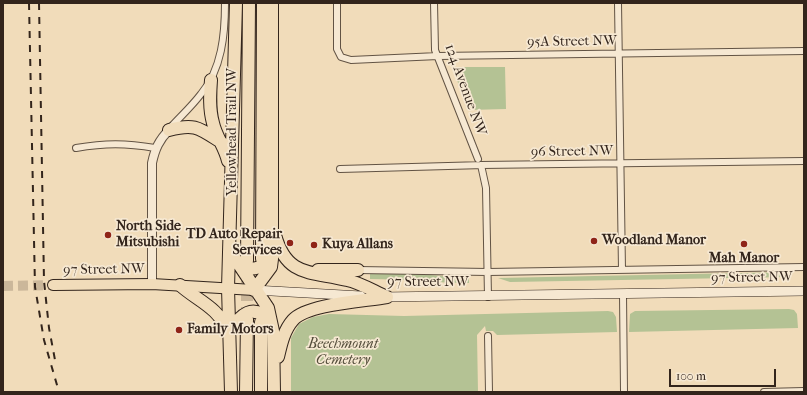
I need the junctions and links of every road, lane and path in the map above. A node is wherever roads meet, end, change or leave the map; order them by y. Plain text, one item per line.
1 (225, 3) edge
2 (236, 3) edge
3 (249, 3) edge
4 (264, 3) edge
5 (272, 3) edge
6 (337, 3) edge
7 (434, 3) edge
8 (618, 3) edge
9 (804, 51) edge
10 (618, 54) junction
11 (438, 56) junction
12 (211, 80) junction
13 (169, 130) junction
14 (222, 142) junction
15 (76, 148) dead end
16 (155, 148) junction
17 (804, 161) edge
18 (481, 163) junction
19 (620, 164) junction
20 (340, 169) dead end
21 (231, 174) junction
22 (272, 224) junction
23 (229, 242) junction
24 (272, 250) junction
25 (262, 259) dead end
26 (243, 263) junction
27 (804, 267) edge
28 (358, 270) joint
29 (622, 270) junction
30 (306, 272) junction
31 (488, 272) junction
32 (152, 284) junction
33 (53, 285) tunnel mouth
34 (180, 285) junction
35 (228, 288) junction
36 (254, 290) junction
37 (804, 291) edge
38 (623, 294) junction
39 (387, 297) junction
40 (488, 297) junction
41 (247, 319) tunnel mouth
42 (266, 322) junction
43 (228, 333) junction
44 (488, 336) dead end
45 (229, 349) junction
46 (274, 370) junction
47 (804, 391) edge
48 (231, 392) edge
49 (246, 392) edge
50 (261, 392) edge
51 (274, 392) edge
52 (489, 392) edge
53 (624, 392) edge
54 (764, 392) edge

1 - 12 street, Yellowhead Trail NW
2 - 21 highway
3 - 26 highway, Yellowhead Trail NW
4 - 25 highway, Yellowhead Trail NW
5 - 22 highway
6 - 11 street, 95A Street NW
7 - 11 street, 124 Avenue NW
8 - 10 street
9 - 10 street, 95A Street NW
10 - 11 street, 95A Street NW
10 - 19 street
11 - 18 street, 124 Avenue NW
12 - 13 street, Yellowhead Trail NW
12 - 14 highway
13 - 14 highway
13 - 16 street
14 - 21 highway
15 - 16 street
16 - 32 street
17 - 19 street, 96 Street NW
18 - 19 street, 96 Street NW
18 - 20 street, 96 Street NW
18 - 31 street, 124 Avenue NW
19 - 29 street
21 - 23 highway
22 - 24 highway
22 - 30 highway
23 - 26 highway
23 - 35 highway
24 - 26 highway
24 - 36 highway
26 - 36 highway
27 - 29 street, 97 Street NW
28 - 30 highway
28 - 31 street, 97 Street NW
29 - 31 street, 97 Street NW
30 - 39 highway
31 - 40 street, 124 Avenue NW
32 - 33 main road, 97 Street NW
32 - 34 main road, 97 Street NW
34 - 35 main road, 97 Street NW
34 - 45 highway
35 - 36 main road, 97 Street NW
35 - 43 highway
36 - 39 main road, 97 Street NW
36 - 42 highway
37 - 38 main road, 97 Street NW
38 - 40 main road, 97 Street NW
38 - 53 street
39 - 40 main road, 97 Street NW
39 - 46 highway
41 - 49 highway
42 - 43 highway
42 - 46 highway
42 - 50 highway
43 - 45 highway
44 - 52 street
45 - 48 highway
46 - 51 highway
47 - 54 street

